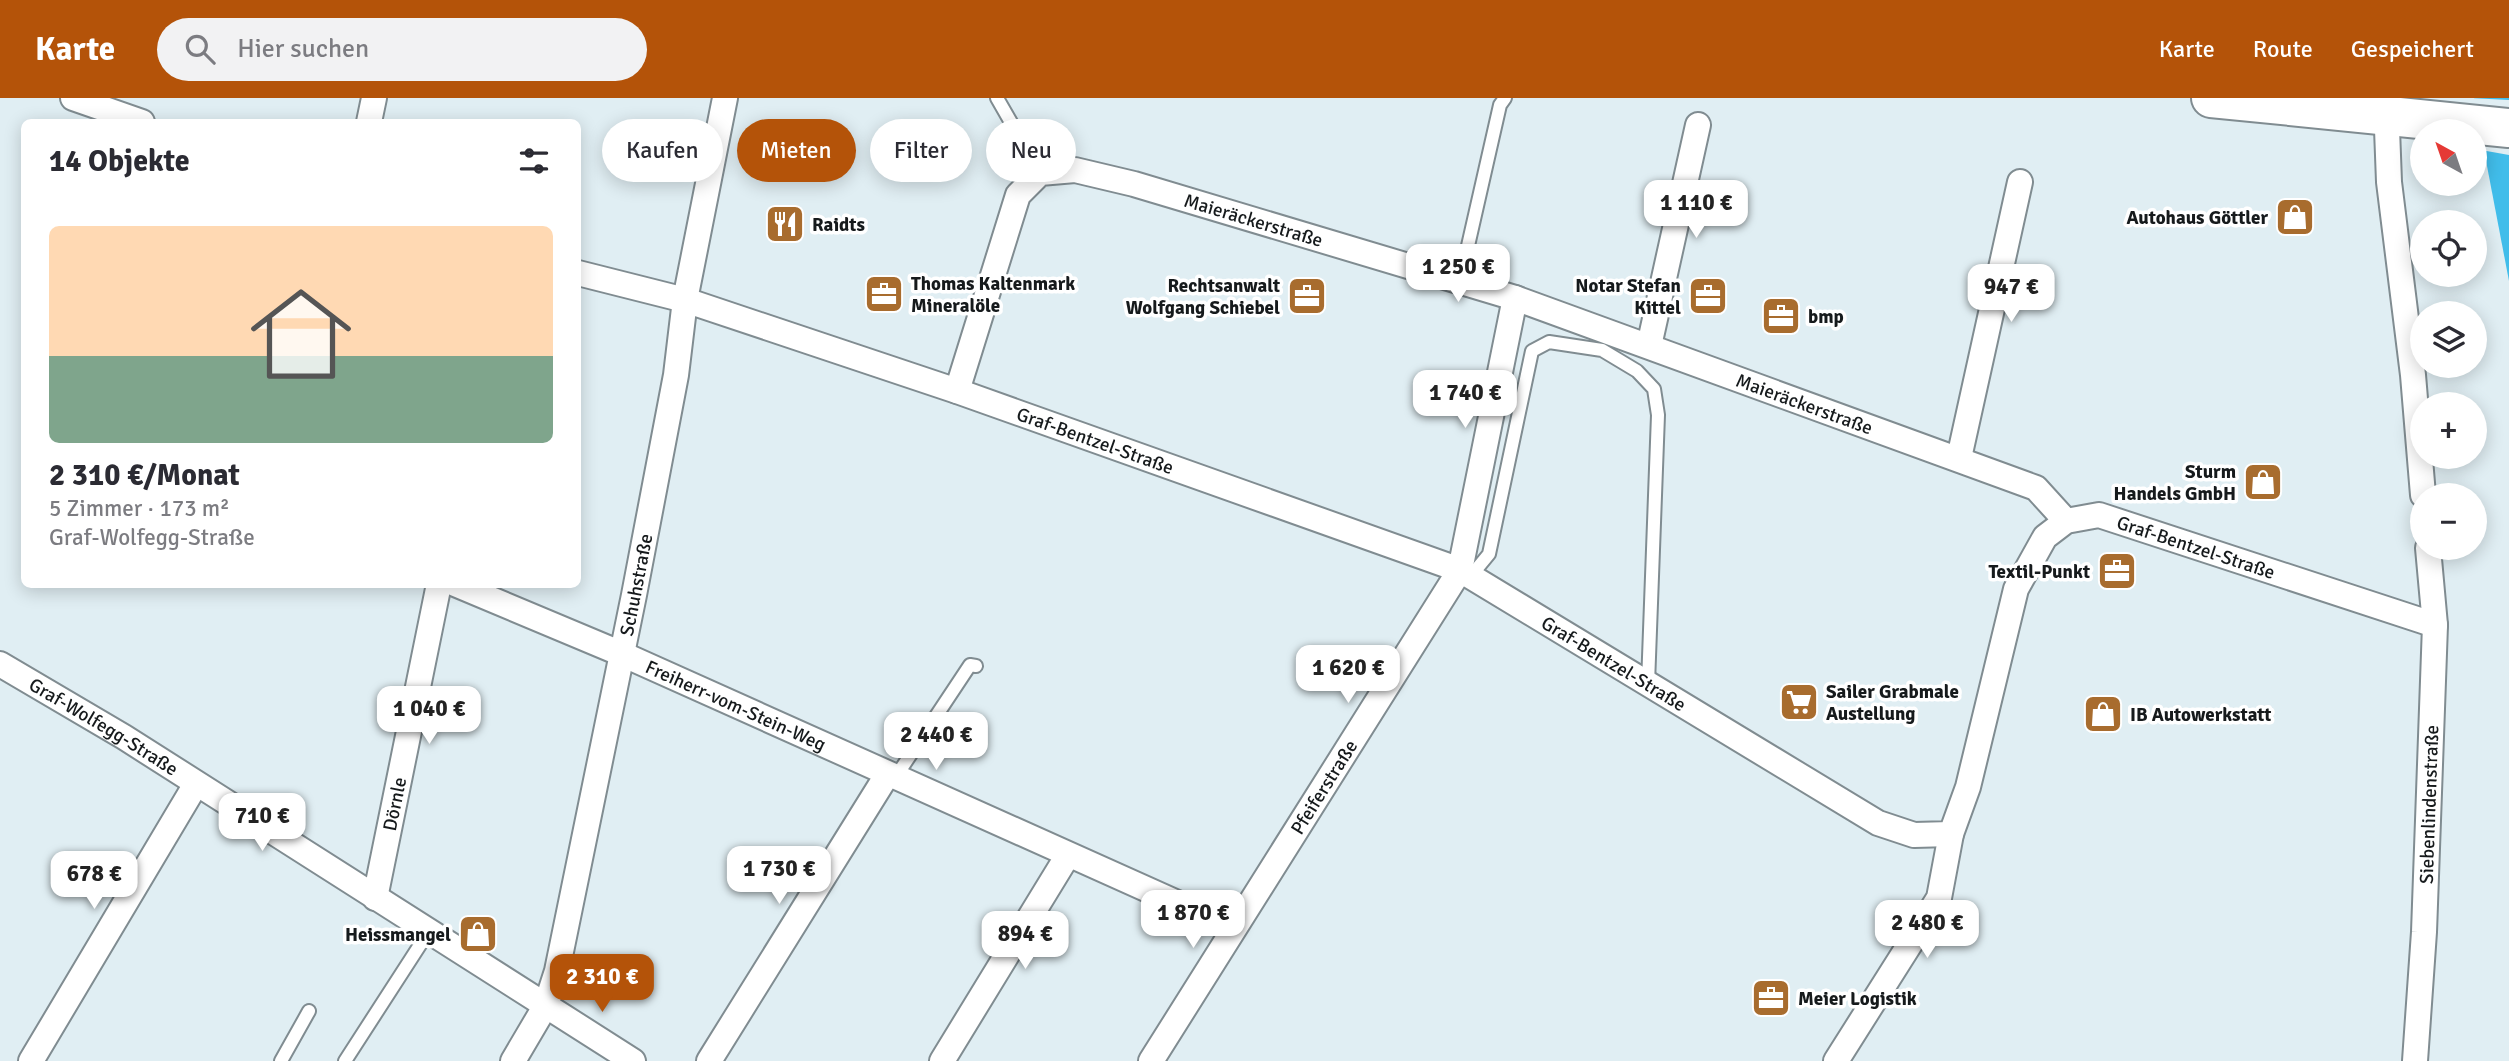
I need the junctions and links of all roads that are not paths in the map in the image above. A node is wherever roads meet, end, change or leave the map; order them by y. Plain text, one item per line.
1 (74, 98) edge
2 (374, 98) edge
3 (725, 98) edge
4 (997, 98) edge
5 (1505, 98) edge
6 (2211, 98) edge
7 (2386, 107) edge
8 (134, 119) edge
9 (370, 119) edge
10 (1009, 119) edge
11 (1698, 125) dead end
12 (2509, 128) edge
13 (1076, 170) edge
14 (1032, 182) edge
15 (2020, 182) dead end
16 (581, 274) edge
17 (1460, 281) junction
18 (1515, 298) junction
19 (685, 300) junction
20 (1650, 345) junction
21 (957, 391) junction
22 (1959, 458) junction
23 (2422, 483) edge
24 (2066, 521) junction
25 (2429, 560) edge
26 (1465, 574) junction
27 (438, 588) edge
28 (465, 588) edge
29 (2435, 625) junction
30 (622, 654) junction
31 (0, 664) edge
32 (976, 666) dead end
33 (1648, 684) junction
34 (891, 776) junction
35 (196, 784) junction
36 (1951, 834) junction
37 (1068, 855) junction
38 (375, 898) junction
39 (1233, 928) junction
40 (429, 931) junction
41 (546, 1005) junction
42 (309, 1011) dead end
43 (31, 1061) edge
44 (281, 1061) edge
45 (345, 1061) edge
46 (513, 1061) edge
47 (633, 1061) edge
48 (709, 1061) edge
49 (942, 1061) edge
50 (1152, 1061) edge
51 (1836, 1061) edge
52 (2414, 1061) edge

1 - 8 street
2 - 9 street
3 - 19 street, Schuhstraße
4 - 10 lane
5 - 17 lane
6 - 7 main road
7 - 12 main road
7 - 23 street
11 - 20 street
13 - 17 street, Maieräckerstraße
14 - 21 street
15 - 22 street
16 - 19 street, Graf-Bentzel-Straße
17 - 18 street, Maieräckerstraße
18 - 20 street, Maieräckerstraße
18 - 26 street, Pfeiferstraße
19 - 21 street, Graf-Bentzel-Straße
19 - 30 street, Schuhstraße
20 - 22 street, Maieräckerstraße
21 - 26 street, Graf-Bentzel-Straße
22 - 24 street, Maieräckerstraße
24 - 29 street, Graf-Bentzel-Straße
24 - 36 street
25 - 29 street, Siebenlindenstraße
26 - 33 street, Graf-Bentzel-Straße
26 - 33 lane
26 - 39 street, Pfeiferstraße
27 - 38 street, Dörnle
28 - 30 street
29 - 52 street, Siebenlindenstraße
30 - 34 street, Freiherr-vom-Stein-Weg
30 - 41 street, Schuhstraße
31 - 35 street, Graf-Wolfegg-Straße
32 - 34 lane
33 - 36 street, Graf-Bentzel-Straße
34 - 37 street, Freiherr-vom-Stein-Weg
34 - 48 street
35 - 38 street, Graf-Wolfegg-Straße
35 - 43 street
36 - 51 street
37 - 39 street, Freiherr-vom-Stein-Weg
37 - 49 street
38 - 40 street, Graf-Wolfegg-Straße
39 - 50 street, Pfeiferstraße
40 - 41 street, Graf-Wolfegg-Straße
40 - 45 lane
41 - 46 street, Schuhstraße
41 - 47 street, Graf-Wolfegg-Straße
42 - 44 lane

